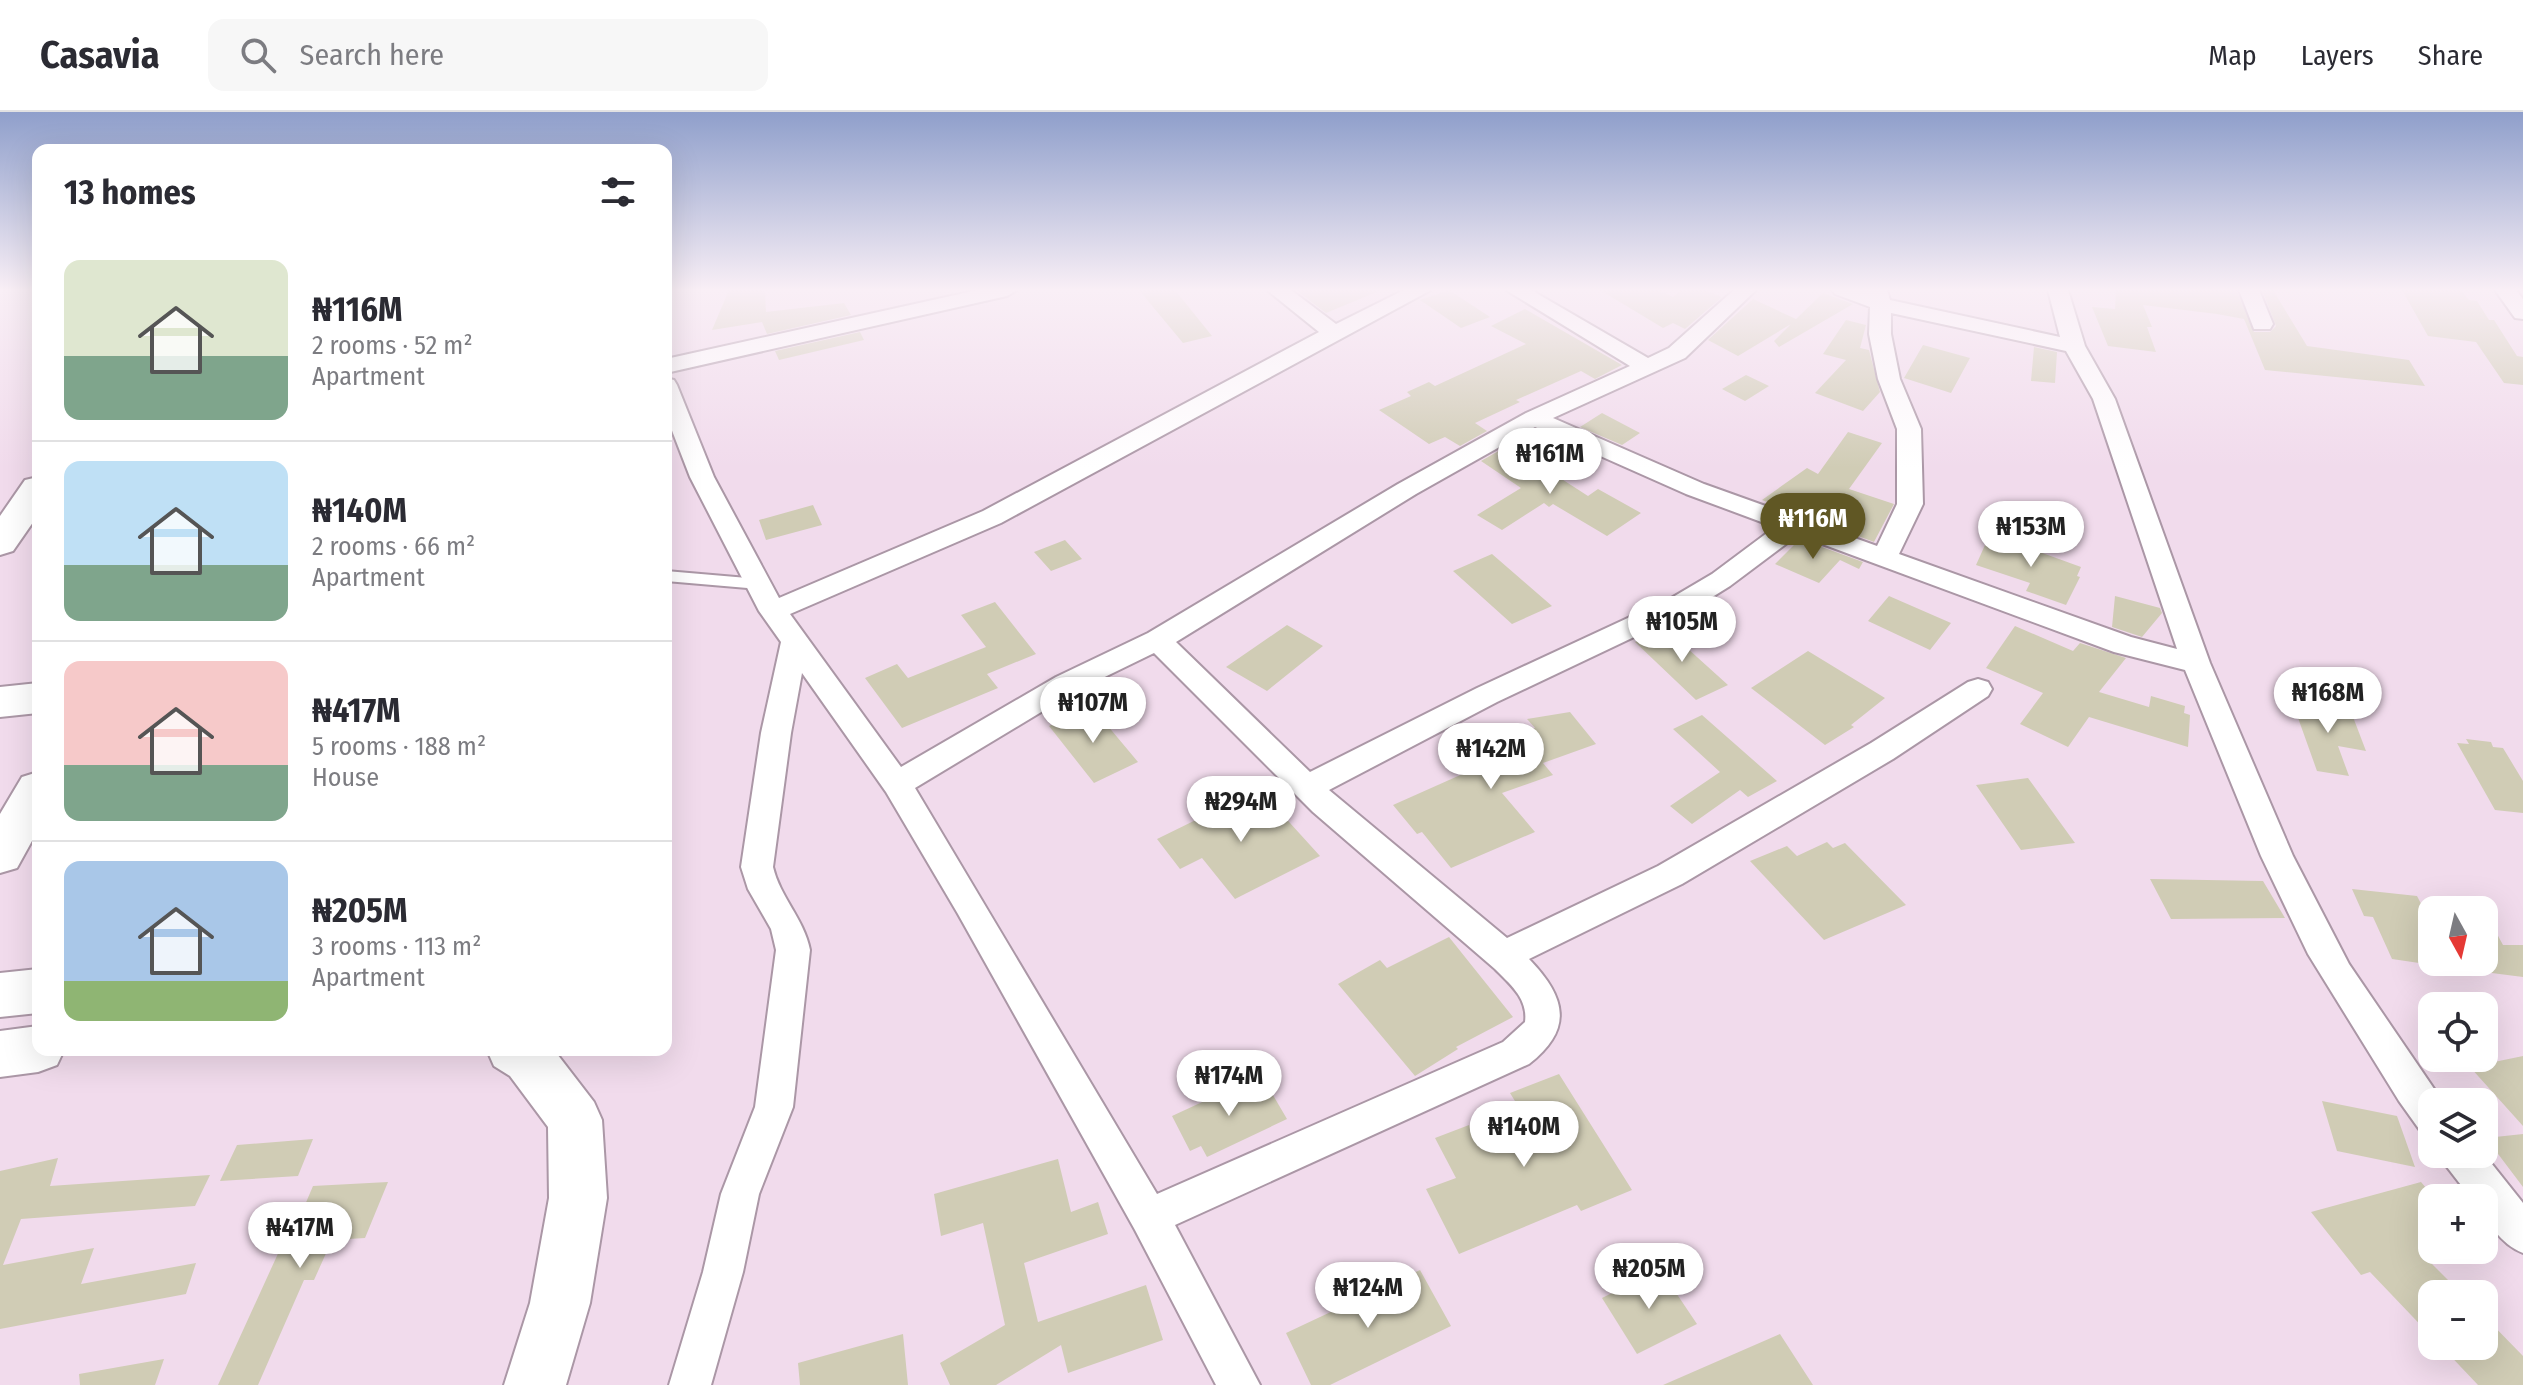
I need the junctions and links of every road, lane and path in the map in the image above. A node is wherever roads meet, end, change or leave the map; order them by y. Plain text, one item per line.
1 (740, 349) edge
2 (1304, 349) edge
3 (1617, 349) edge
4 (1678, 349) edge
5 (1883, 349) edge
6 (2076, 349) edge
7 (672, 365) edge
8 (1649, 368) junction
9 (672, 400) edge
10 (1534, 418) junction
11 (32, 497) edge
12 (1795, 525) junction
13 (0, 543) edge
14 (1884, 558) junction
15 (672, 577) edge
16 (766, 598) junction
17 (795, 639) junction
18 (1158, 640) junction
19 (2196, 663) junction
20 (1978, 689) dead end
21 (32, 699) edge
22 (0, 702) edge
23 (897, 784) junction
24 (1307, 787) junction
25 (32, 799) edge
26 (0, 855) edge
27 (1502, 956) junction
28 (32, 1050) edge
29 (0, 1054) edge
30 (524, 1056) edge
31 (2418, 1098) edge
32 (2471, 1168) edge
33 (1149, 1217) junction
34 (2523, 1234) edge
35 (535, 1385) edge
36 (690, 1385) edge
37 (1239, 1385) edge

1 - 7 street
2 - 16 street
3 - 8 street
4 - 8 street
5 - 14 street
6 - 19 street
8 - 10 street
9 - 16 street
10 - 12 street
10 - 18 street
11 - 13 highway
12 - 14 street
12 - 24 street
14 - 19 street
15 - 16 lane
16 - 17 street
17 - 23 street
17 - 36 street
18 - 23 street
18 - 24 street
19 - 31 street
20 - 27 street
21 - 22 highway
23 - 33 street
24 - 27 street
25 - 26 highway
27 - 33 street
28 - 29 highway
30 - 35 highway
32 - 34 street
33 - 37 street

